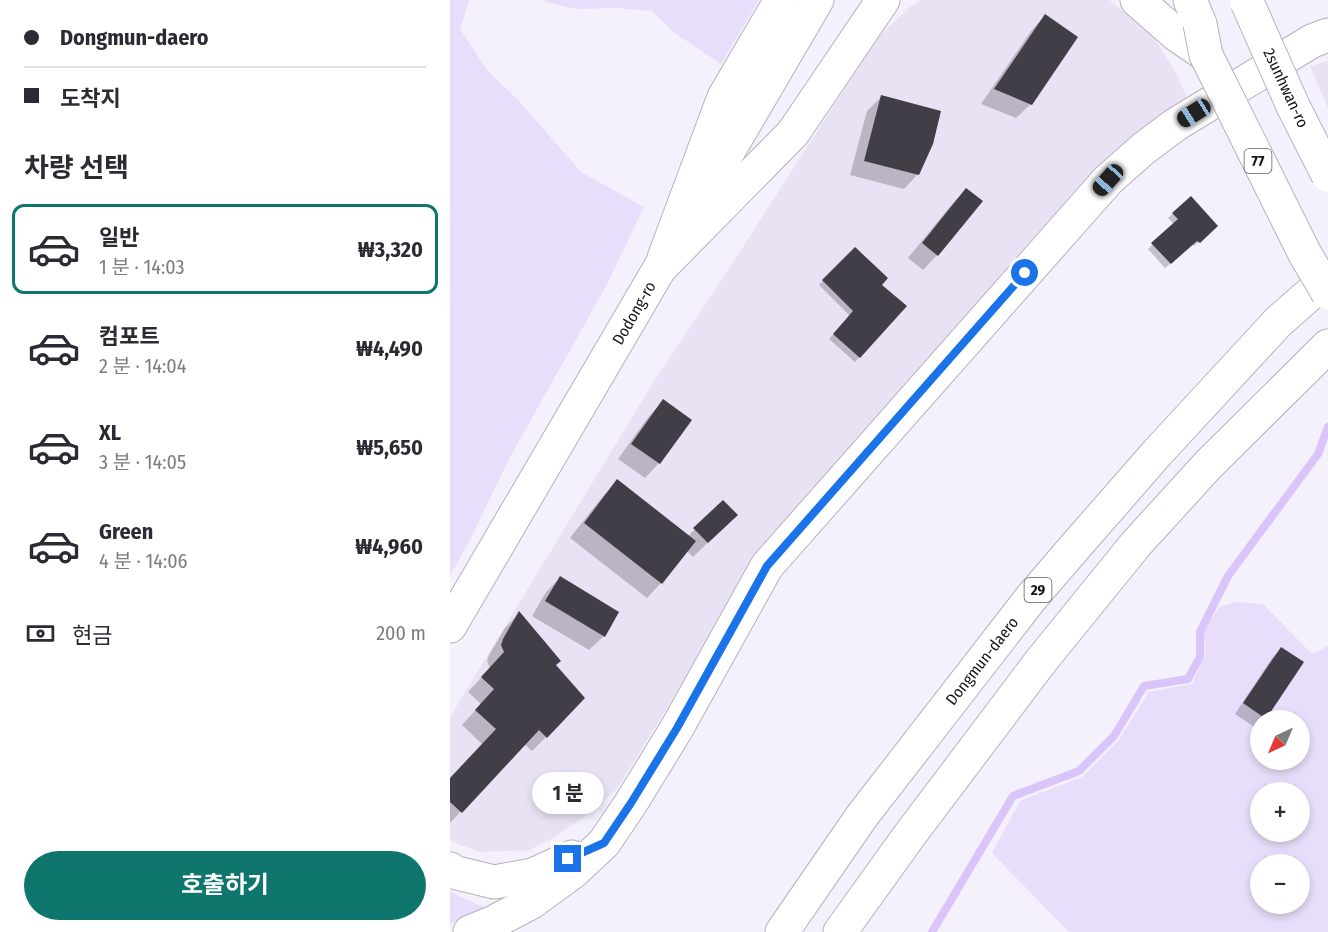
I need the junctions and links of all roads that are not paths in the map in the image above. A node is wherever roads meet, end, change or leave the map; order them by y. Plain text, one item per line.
1 (781, 0) edge
2 (817, 0) edge
3 (883, 0) edge
4 (1137, 0) edge
5 (1247, 1) edge
6 (1194, 29) edge
7 (1328, 35) edge
8 (1328, 175) edge
9 (660, 268) junction
10 (1328, 279) edge
11 (1328, 293) edge
12 (1328, 346) edge
13 (450, 626) edge
14 (604, 843) junction
15 (450, 869) edge
16 (470, 932) edge
17 (782, 932) edge
18 (840, 932) edge

1 - 9 main road
2 - 9 main road, Dodong-ro
3 - 9 main road
4 - 6 main road
5 - 8 main road, 2sunhwan-ro, bridge
6 - 11 main road, 77, bridge
7 - 14 main road
9 - 13 main road, Dodong-ro
10 - 17 main road, Dongmun-daero / 29
12 - 18 main road
14 - 15 main road
14 - 16 main road

